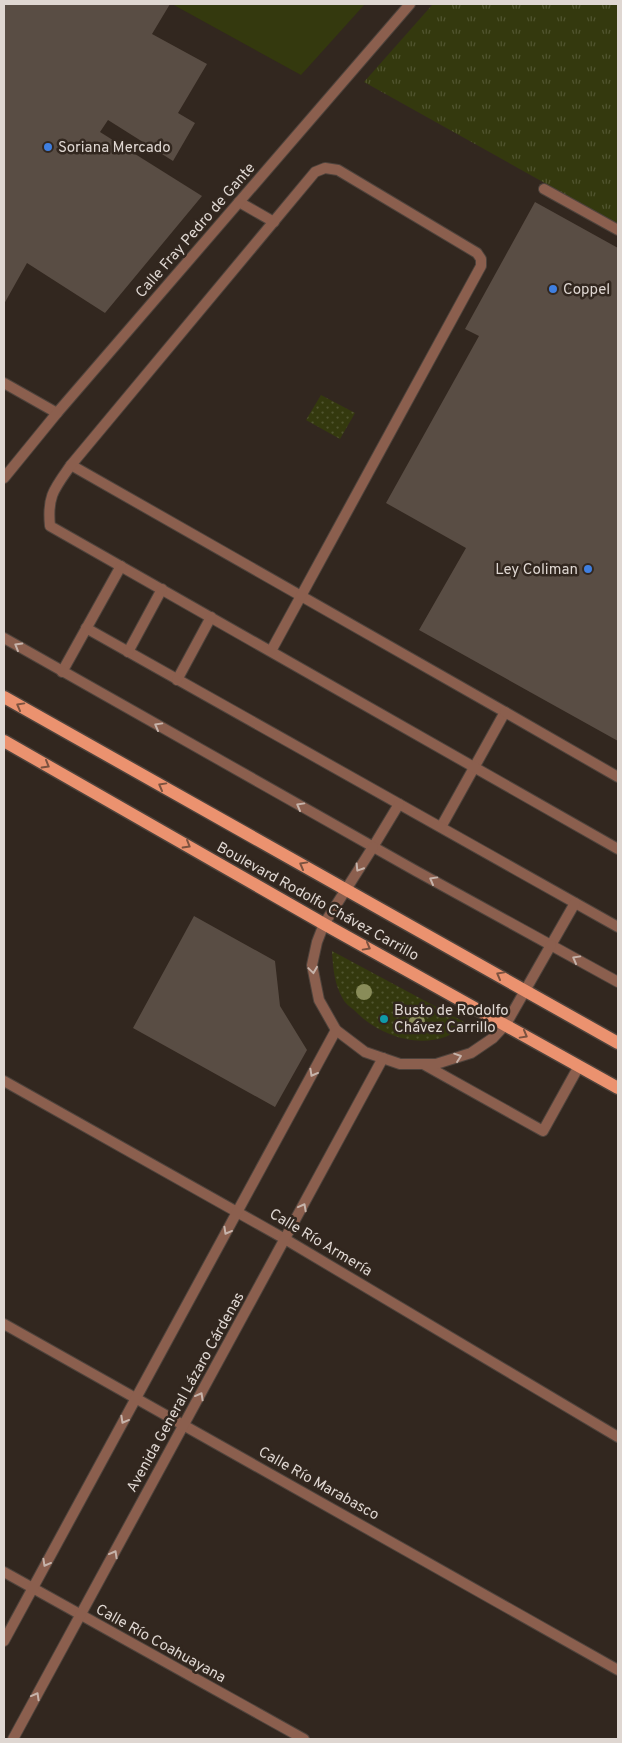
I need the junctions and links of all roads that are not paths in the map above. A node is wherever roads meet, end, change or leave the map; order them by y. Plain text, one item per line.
1 (410, 4) edge
2 (544, 189) dead end
3 (239, 202) junction
4 (274, 222) junction
5 (618, 230) edge
6 (4, 383) edge
7 (57, 413) junction
8 (72, 465) junction
9 (4, 478) edge
10 (121, 566) junction
11 (162, 589) junction
12 (302, 596) junction
13 (211, 617) junction
14 (86, 628) junction
15 (4, 638) edge
16 (271, 651) junction
17 (128, 652) junction
18 (62, 672) junction
19 (177, 680) junction
20 (4, 697) edge
21 (505, 712) junction
22 (4, 740) edge
23 (474, 768) junction
24 (618, 777) edge
25 (399, 804) junction
26 (441, 827) junction
27 (373, 847) junction
28 (618, 849) edge
29 (346, 889) junction
30 (575, 903) junction
31 (324, 924) junction
32 (618, 927) edge
33 (551, 945) junction
34 (618, 982) edge
35 (525, 990) junction
36 (506, 1024) junction
37 (336, 1030) junction
38 (618, 1043) edge
39 (383, 1058) junction
40 (423, 1064) junction
41 (579, 1066) junction
42 (4, 1081) edge
43 (618, 1088) edge
44 (238, 1211) junction
45 (286, 1238) junction
46 (4, 1324) edge
47 (136, 1398) junction
48 (184, 1424) junction
49 (618, 1437) edge
50 (4, 1572) edge
51 (32, 1588) junction
52 (80, 1615) junction
53 (4, 1641) edge
54 (618, 1670) edge
55 (13, 1739) edge
56 (304, 1739) edge

1 - 3 street, Calle Fray Pedro de Gante
2 - 5 street
3 - 4 street
3 - 7 street, Calle Fray Pedro de Gante
4 - 8 street
4 - 12 street
6 - 7 street
7 - 9 street, Calle Fray Pedro de Gante
8 - 10 street
8 - 12 street
10 - 11 street
10 - 14 street
11 - 13 street
11 - 17 street
12 - 16 street
12 - 21 street
13 - 16 street
13 - 19 street
14 - 17 street
14 - 18 street
18 -> 15 street
16 - 23 street
17 - 19 street
27 -> 18 street
19 - 25 street
29 -> 20 main road, Boulevard Rodolfo Chávez Carrillo
21 - 23 street
21 - 24 street
22 -> 31 main road, Boulevard Rodolfo Chávez Carrillo
23 - 26 street
23 - 28 street
25 - 26 street
25 - 27 street
26 - 30 street
27 -> 29 street
33 -> 27 street
29 - 31 street
35 -> 29 main road, Boulevard Rodolfo Chávez Carrillo
30 - 32 street
30 - 33 street
31 -> 36 main road, Boulevard Rodolfo Chávez Carrillo
31 -> 37 street
34 -> 33 street
33 - 35 street
35 - 36 street
35 - 38 main road, Boulevard Rodolfo Chávez Carrillo
40 -> 36 street
36 -> 41 main road, Boulevard Rodolfo Chávez Carrillo
37 - 39 street
37 -> 44 street
39 - 40 street
45 -> 39 street, Avenida General Lázaro Cárdenas
40 - 41 street
41 - 43 main road, Boulevard Rodolfo Chávez Carrillo
42 - 44 street, Calle Río Armería
44 - 45 street, Calle Río Armería
44 -> 47 street
48 -> 45 street, Avenida General Lázaro Cárdenas
45 - 49 street, Calle Río Armería
46 - 47 street, Calle Río Marabasco
47 - 48 street, Calle Río Marabasco
47 -> 51 street
52 -> 48 street, Avenida General Lázaro Cárdenas
48 - 54 street, Calle Río Marabasco
50 - 51 street, Calle Río Coahuayana
51 - 52 street, Calle Río Coahuayana
51 - 53 street
55 -> 52 street, Avenida General Lázaro Cárdenas
52 - 56 street, Calle Río Coahuayana

